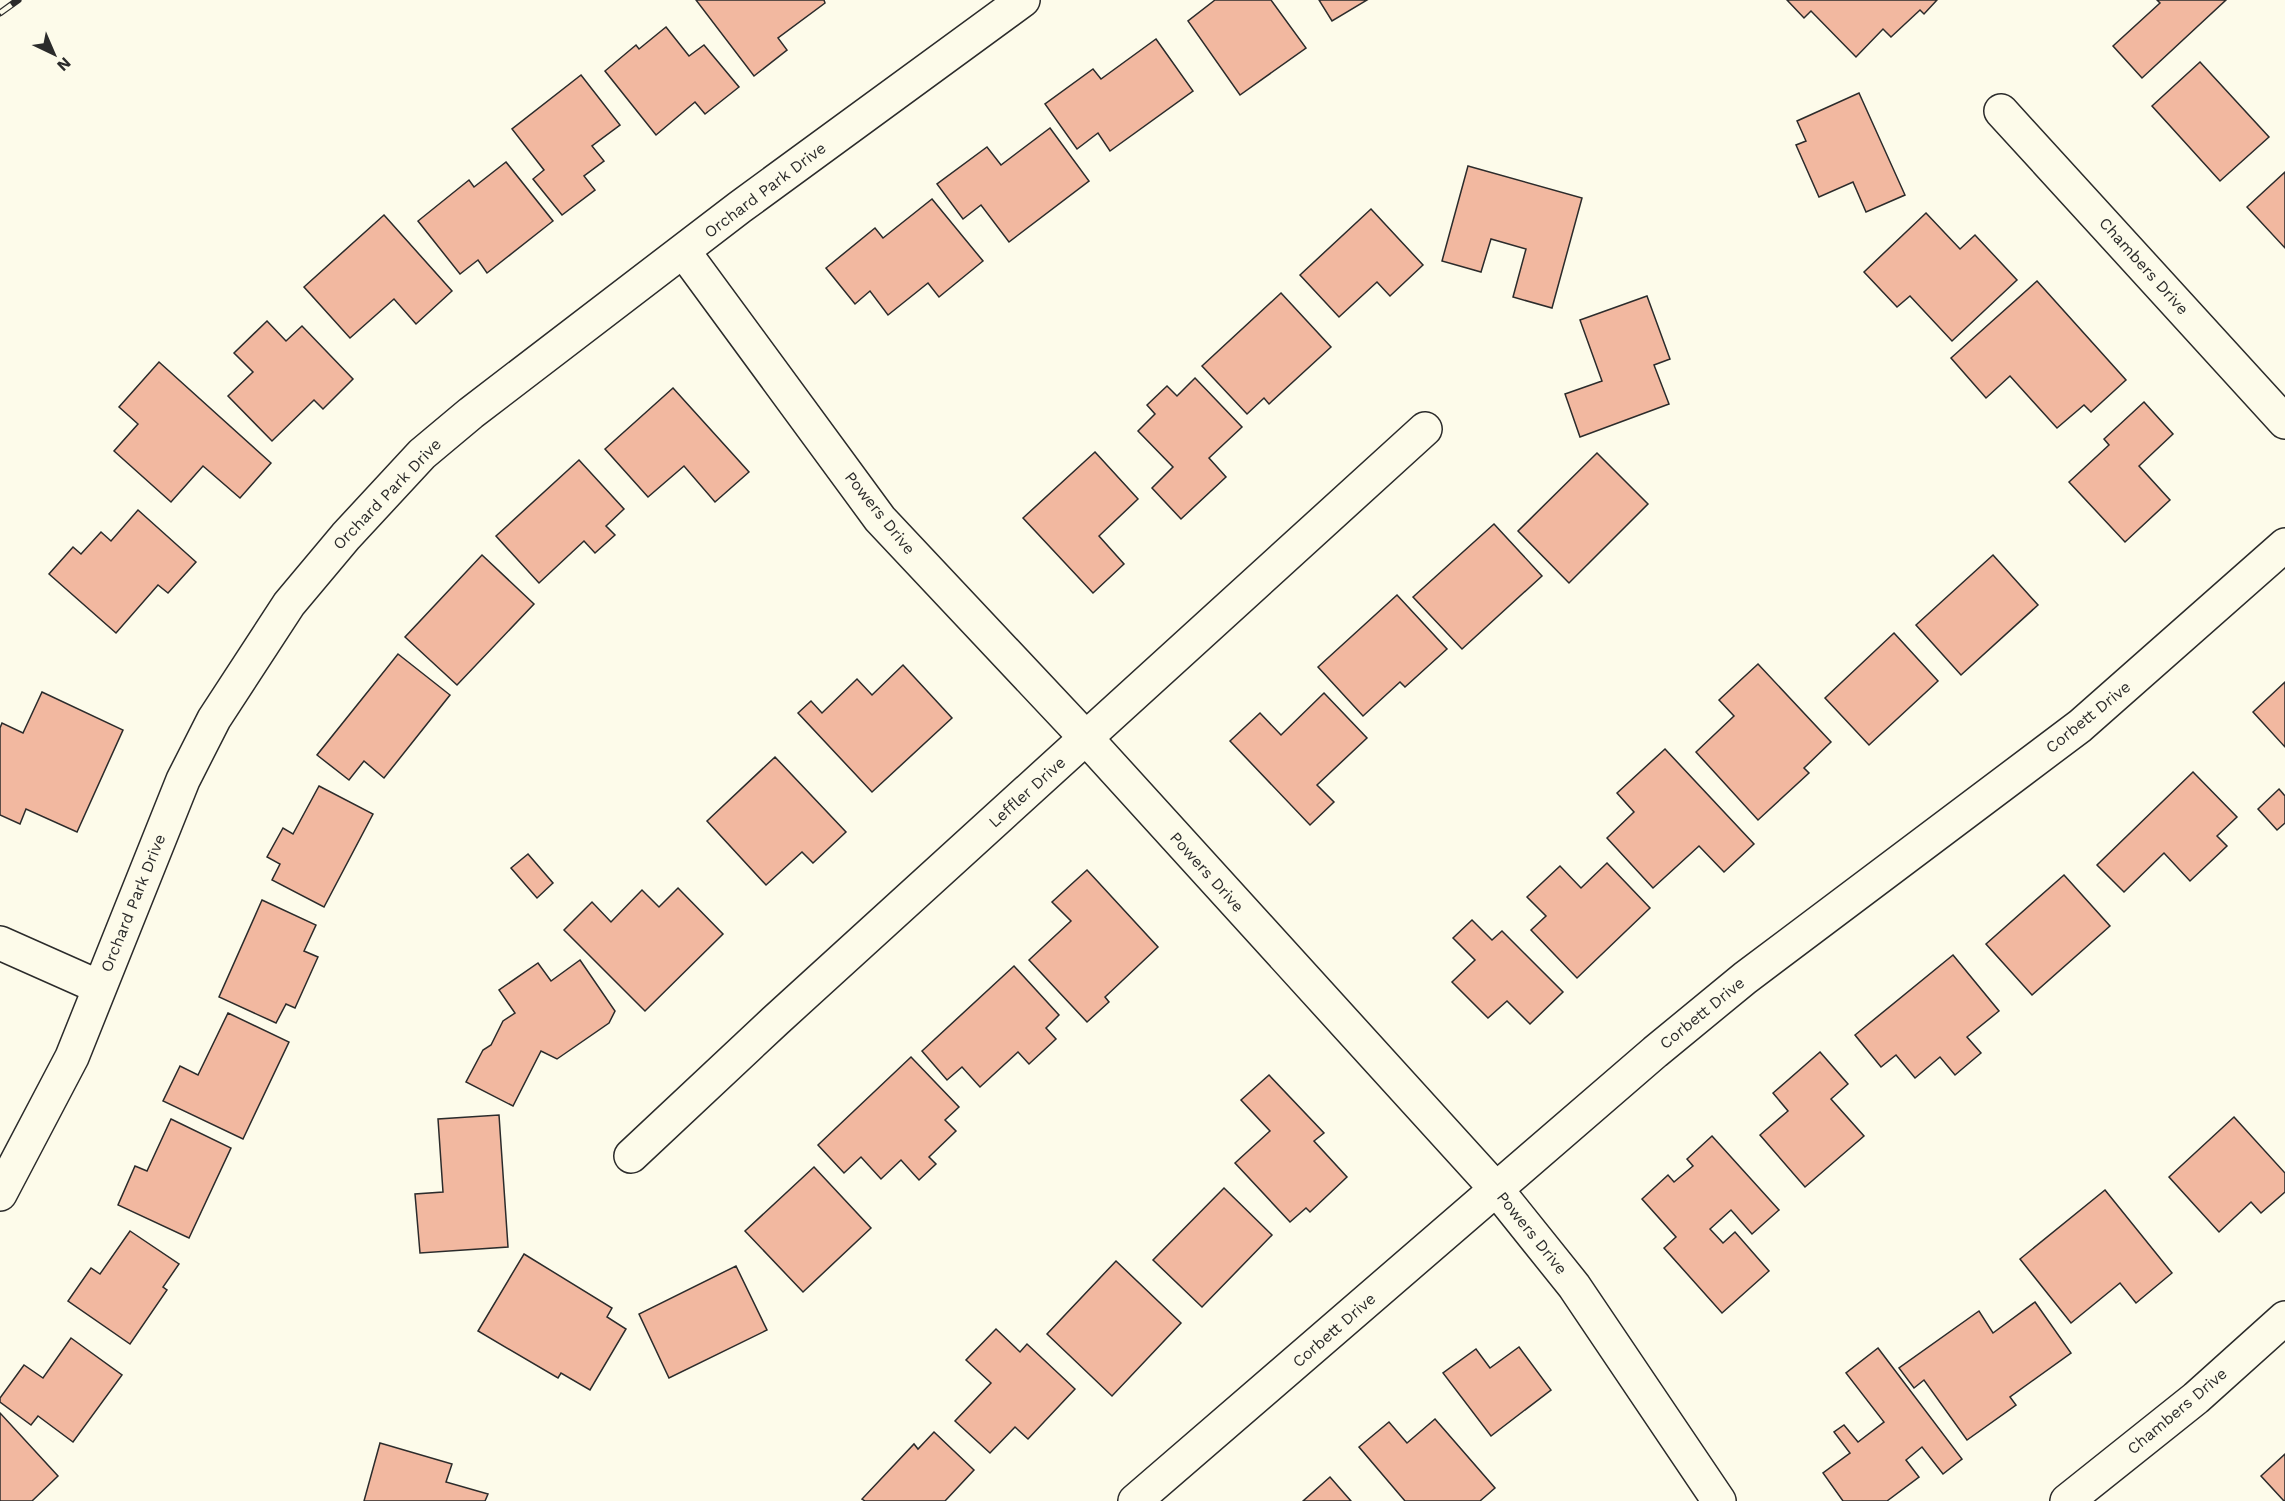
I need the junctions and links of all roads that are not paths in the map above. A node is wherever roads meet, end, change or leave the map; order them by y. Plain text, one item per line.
1 (1023, 0) edge
2 (2001, 111) dead end
3 (684, 252) junction
4 (2285, 422) edge
5 (1425, 429) dead end
6 (2285, 545) edge
7 (1086, 738) junction
8 (0, 943) edge
9 (99, 987) junction
10 (631, 1156) dead end
11 (1497, 1190) junction
12 (0, 1194) edge
13 (2285, 1318) edge
14 (1135, 1501) edge
15 (1719, 1501) edge
16 (2067, 1501) edge

1 - 3 street, Orchard Park Drive
2 - 4 street, Chambers Drive
3 - 7 street, Powers Drive
3 - 9 street, Orchard Park Drive
5 - 7 street, Leffler Drive
6 - 11 street, Corbett Drive
7 - 10 street, Leffler Drive
7 - 11 street, Powers Drive
8 - 9 street
9 - 12 street, Orchard Park Drive
11 - 14 street, Corbett Drive
11 - 15 street, Powers Drive
13 - 16 street, Chambers Drive

